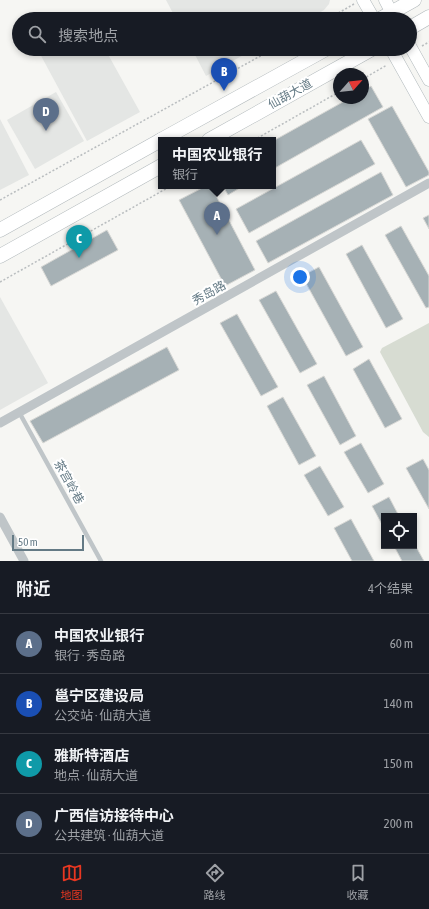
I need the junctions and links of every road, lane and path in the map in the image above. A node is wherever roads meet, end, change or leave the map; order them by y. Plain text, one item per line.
1 (384, 0) edge
2 (414, 0) edge
3 (359, 2) edge
4 (341, 12) edge
5 (368, 12) edge
6 (388, 12) edge
7 (396, 12) edge
8 (429, 17) edge
9 (417, 24) edge
10 (260, 56) edge
11 (313, 56) edge
12 (359, 56) edge
13 (395, 56) edge
14 (416, 56) edge
15 (429, 80) edge
16 (333, 95) edge
17 (429, 117) edge
18 (166, 137) edge
19 (213, 137) edge
20 (259, 137) edge
21 (158, 142) edge
22 (158, 168) edge
23 (429, 183) edge
24 (166, 189) edge
25 (0, 200) edge
26 (0, 230) edge
27 (0, 256) edge
28 (0, 282) edge
29 (19, 412) junction
30 (0, 423) edge
31 (0, 517) edge
32 (24, 561) edge
33 (101, 561) edge

1 - 6 street
2 - 7 main road
3 - 4 path
3 - 5 street
8 - 9 main road
10 - 25 path
11 - 18 main road, 仙葫大道
12 - 19 main road, 仙葫大道
13 - 17 street
14 - 15 street
16 - 20 path
21 - 26 main road, 仙葫大道
22 - 27 main road
23 - 29 street, 秀岛路
24 - 28 path
29 - 30 street, 秀岛路
29 - 33 lane, 茶宫岭巷
31 - 32 street

